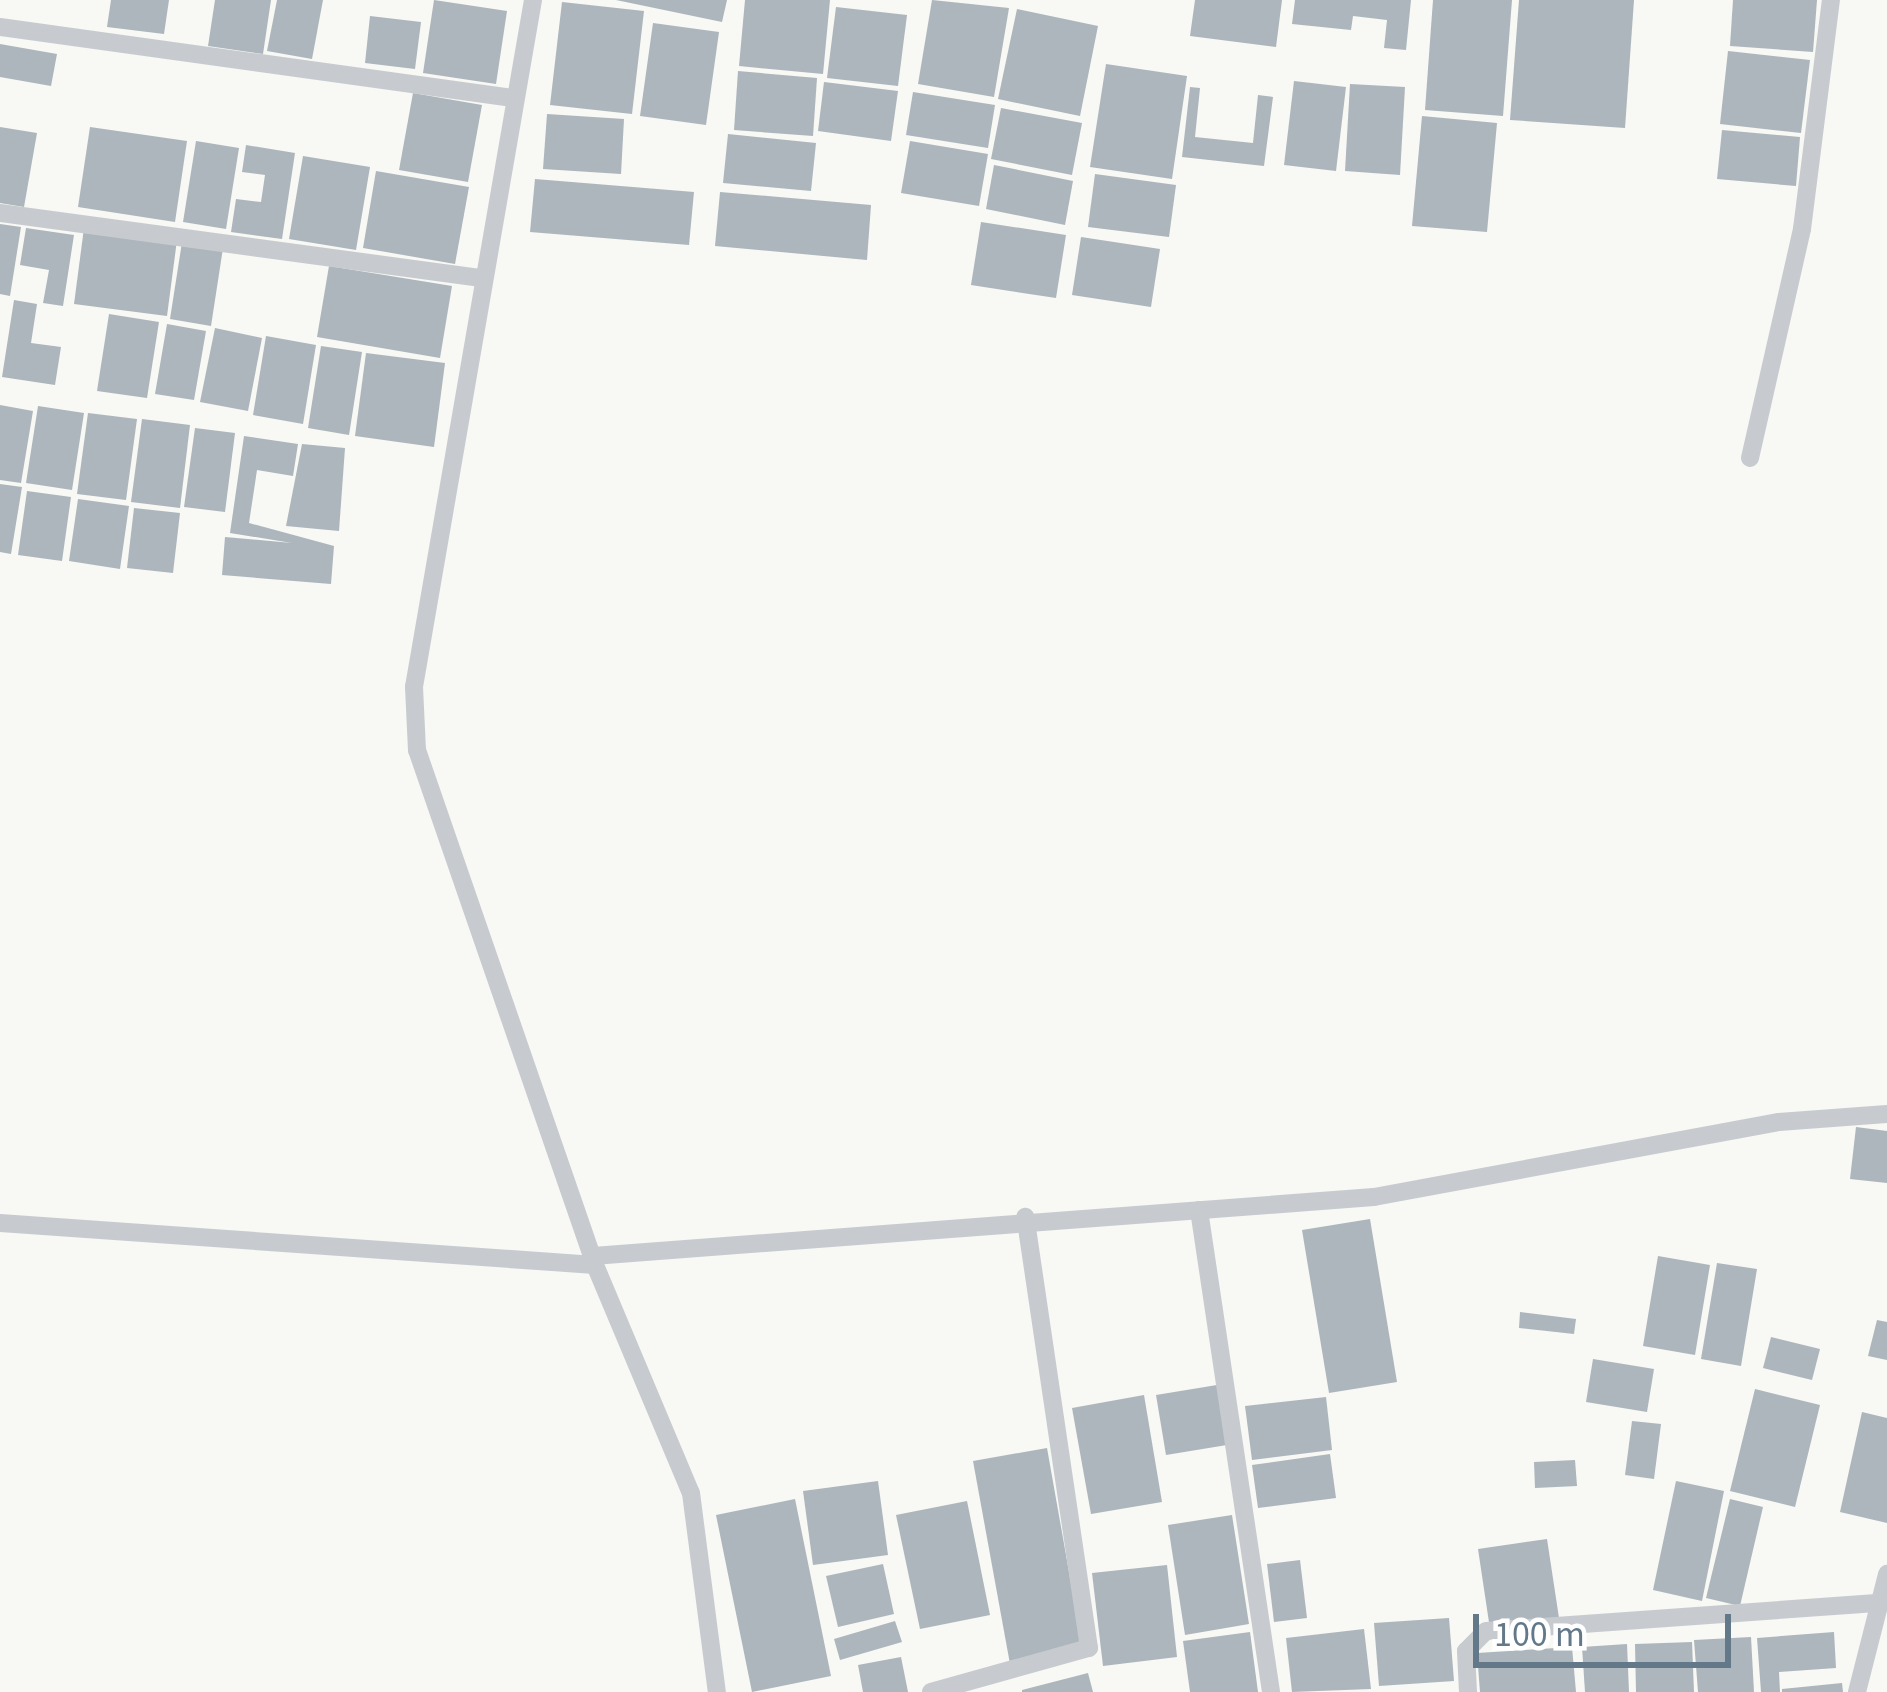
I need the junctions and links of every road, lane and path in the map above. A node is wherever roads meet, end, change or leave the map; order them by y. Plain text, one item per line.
1 (533, 0) edge
2 (1831, 0) edge
3 (0, 26) edge
4 (512, 98) junction
5 (0, 213) edge
6 (482, 278) junction
7 (1750, 458) dead end
8 (1887, 1114) edge
9 (1199, 1210) junction
10 (1025, 1217) junction
11 (0, 1223) edge
12 (594, 1261) junction
13 (1887, 1574) edge
14 (1880, 1603) junction
15 (1005, 1671) junction
16 (717, 1692) edge
17 (931, 1692) edge
18 (1010, 1692) edge
19 (1271, 1692) edge
20 (1468, 1692) edge
21 (1857, 1692) edge

1 - 4 street
2 - 7 street
3 - 4 street
4 - 6 street
5 - 6 street
6 - 12 street
8 - 9 street
9 - 10 street
9 - 19 street
10 - 12 street
10 - 15 street
11 - 12 street
12 - 16 street
13 - 14 street
14 - 20 street
14 - 21 street
15 - 17 street
15 - 18 street

